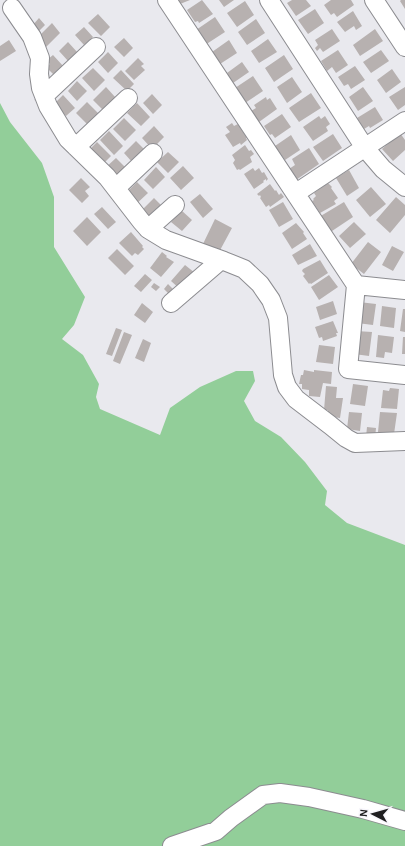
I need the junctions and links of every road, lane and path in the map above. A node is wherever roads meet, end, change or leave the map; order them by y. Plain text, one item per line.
1 (167, 0) edge
2 (269, 0) edge
3 (374, 0) edge
4 (12, 8) dead end
5 (96, 47) dead end
6 (405, 47) edge
7 (44, 96) junction
8 (128, 98) dead end
9 (405, 121) edge
10 (76, 147) junction
11 (365, 148) junction
12 (153, 153) dead end
13 (405, 187) edge
14 (116, 188) junction
15 (296, 193) junction
16 (175, 205) dead end
17 (148, 229) junction
18 (222, 260) junction
19 (356, 285) junction
20 (405, 290) edge
21 (171, 303) dead end
22 (405, 375) edge
23 (405, 441) edge
24 (405, 821) edge
25 (172, 846) edge

1 - 15 street
2 - 11 street
3 - 6 street
4 - 7 street
5 - 7 street
7 - 10 street
8 - 10 street
9 - 11 street
10 - 14 street
11 - 13 street
11 - 15 street
12 - 14 street
14 - 17 street
15 - 19 street
16 - 17 street
17 - 18 street
18 - 21 street
18 - 23 street
19 - 20 street
19 - 22 street
24 - 25 street

